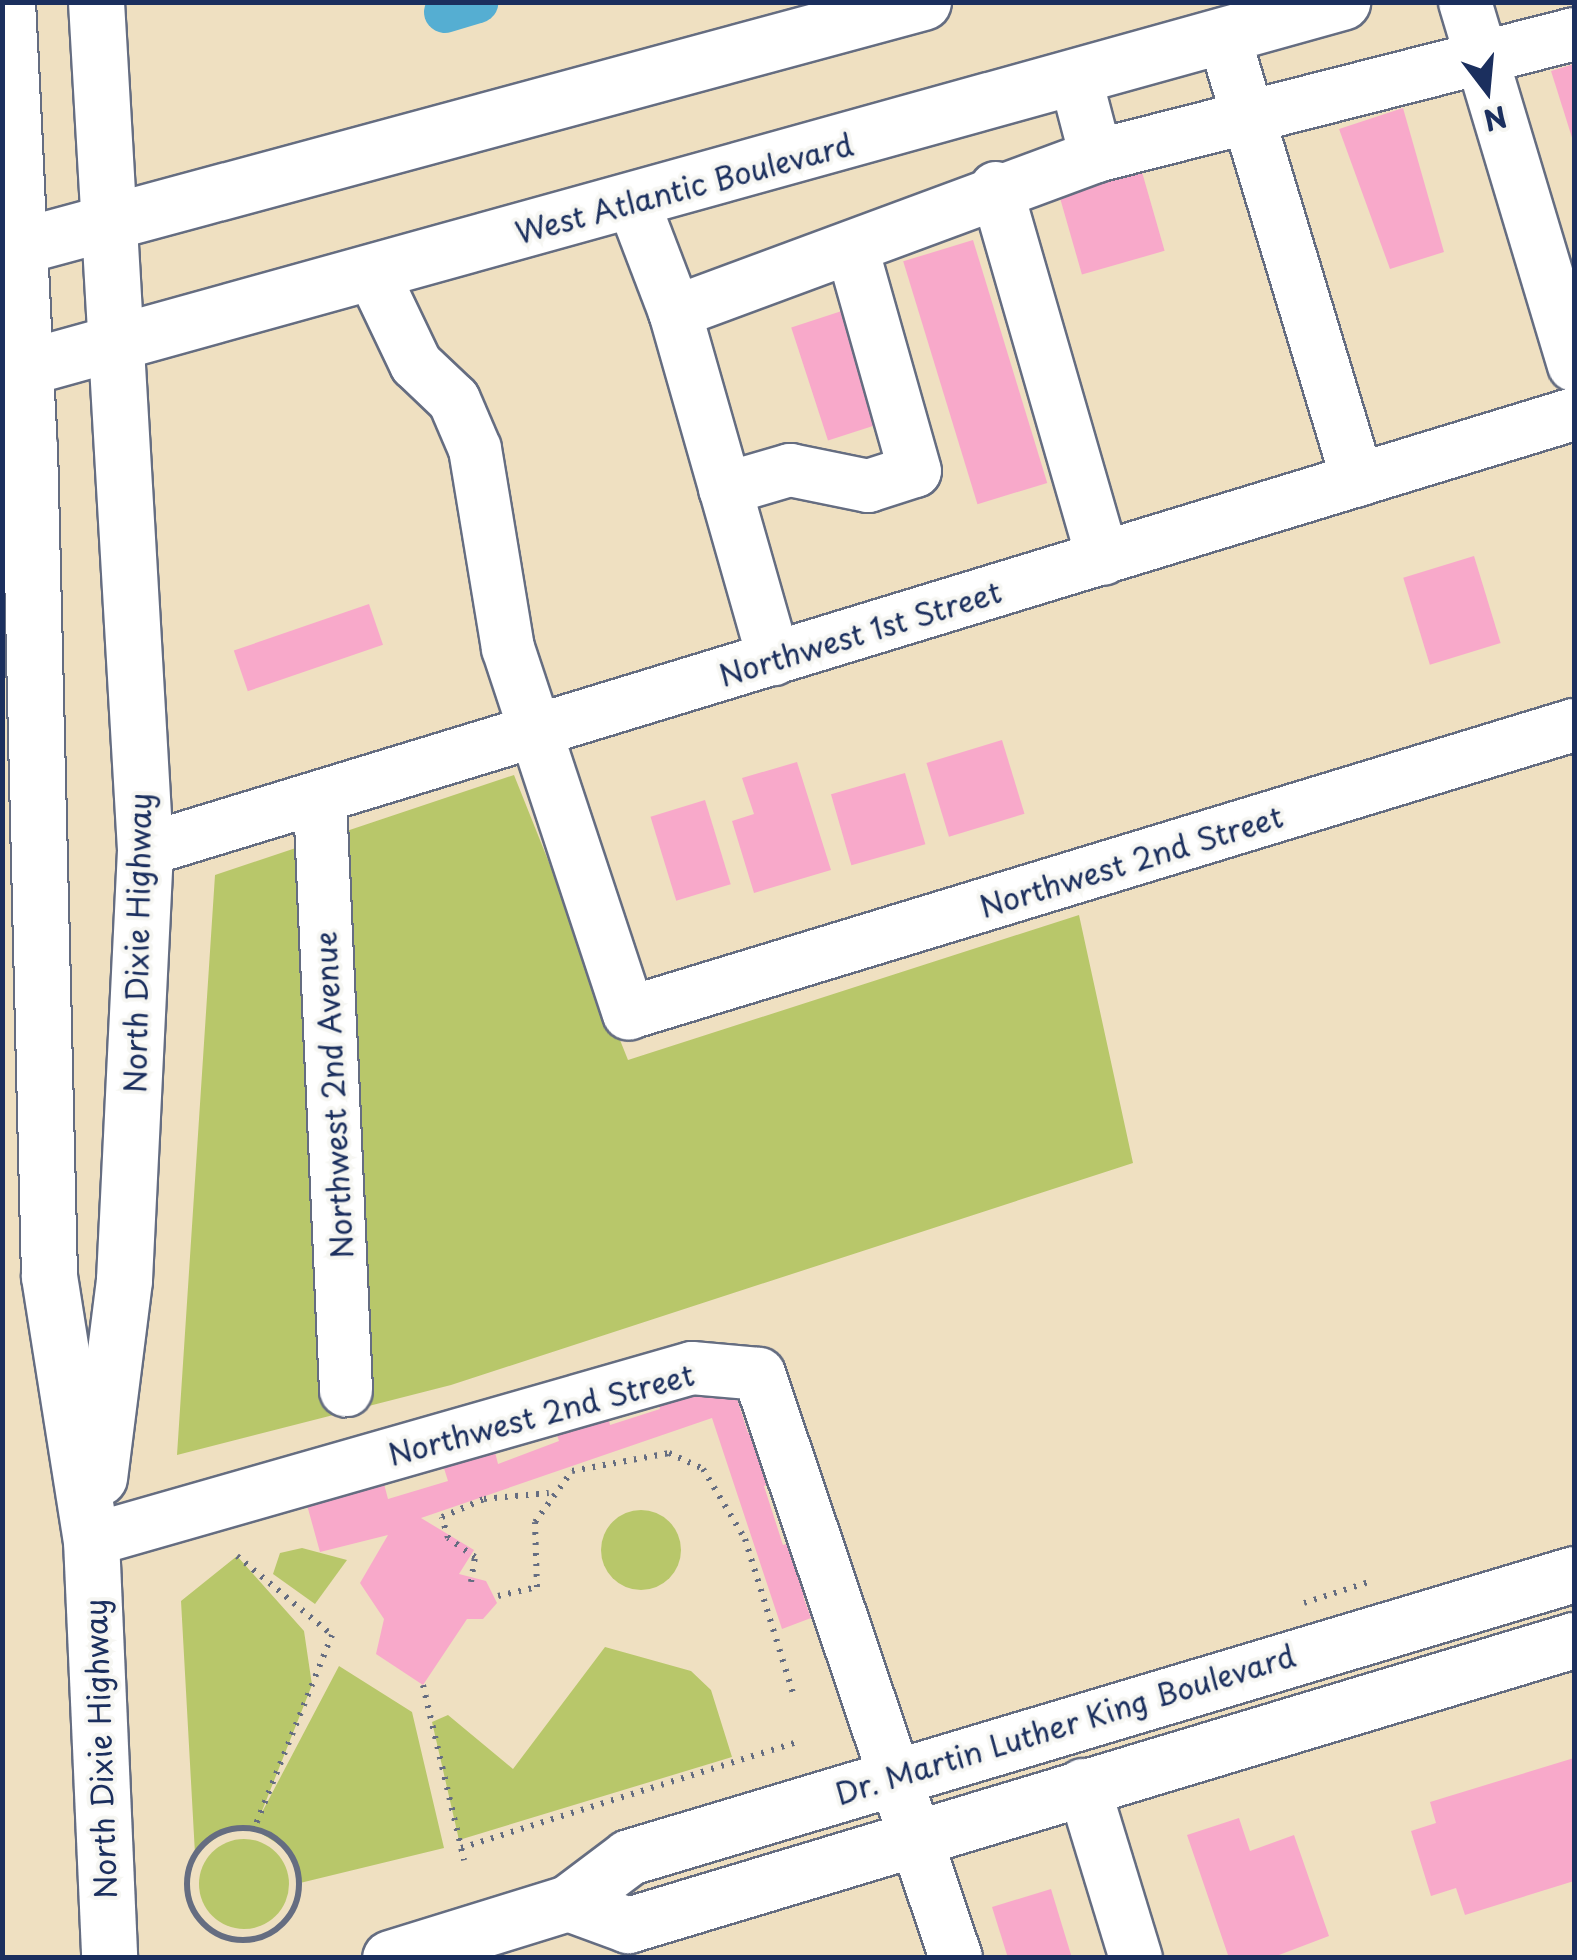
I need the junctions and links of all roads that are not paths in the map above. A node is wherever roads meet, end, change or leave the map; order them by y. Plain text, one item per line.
1 (7, 2) edge
2 (96, 2) edge
3 (923, 2) edge
4 (1342, 2) edge
5 (1464, 2) edge
6 (1574, 34) edge
7 (1224, 37) junction
8 (1481, 58) junction
9 (1076, 80) junction
10 (1248, 116) junction
11 (1096, 156) junction
12 (996, 188) junction
13 (633, 202) junction
14 (110, 225) junction
15 (852, 248) junction
16 (11, 249) edge
17 (373, 274) junction
18 (675, 312) junction
19 (118, 344) junction
20 (1572, 349) edge
21 (14, 371) edge
22 (1574, 414) edge
23 (1358, 480) junction
24 (725, 489) junction
25 (1103, 559) junction
26 (774, 659) junction
27 (1574, 725) edge
28 (538, 732) junction
29 (320, 800) junction
30 (145, 850) junction
31 (346, 1390) dead end
32 (91, 1540) junction
33 (1574, 1574) edge
34 (1574, 1640) edge
35 (1252, 1667) junction
36 (1271, 1727) junction
37 (898, 1774) junction
38 (1084, 1785) junction
39 (918, 1837) junction
40 (568, 1903) junction
41 (109, 1958) edge
42 (390, 1958) edge
43 (956, 1958) edge
44 (1136, 1958) edge

1 - 16 main road, North Dixie Highway
2 - 14 main road, North Dixie Highway
3 - 14 main road
4 - 7 main road, West Atlantic Boulevard
5 - 8 street
6 - 8 street
7 - 9 main road, West Atlantic Boulevard
7 - 10 street
8 - 10 street
8 - 20 street
9 - 11 street
9 - 13 main road, West Atlantic Boulevard
10 - 11 street
10 - 23 street
11 - 12 street
12 - 15 street
12 - 25 street
13 - 17 main road, West Atlantic Boulevard
13 - 18 street
14 - 16 main road
14 - 19 main road, North Dixie Highway
15 - 18 street
15 - 24 street
16 - 21 main road, North Dixie Highway
17 - 19 main road, West Atlantic Boulevard
17 - 28 street
18 - 24 street
19 - 21 main road, West Atlantic Boulevard
19 - 30 main road, North Dixie Highway
21 - 32 main road, North Dixie Highway
22 - 23 street, Northwest 1st Street
23 - 25 street, Northwest 1st Street
24 - 26 street
25 - 26 street, Northwest 1st Street
26 - 28 street, Northwest 1st Street
27 - 28 street, Northwest 2nd Street
28 - 29 street, Northwest 1st Street
29 - 30 street, Northwest 1st Street
29 - 31 street, Northwest 2nd Avenue
30 - 32 main road, North Dixie Highway
32 - 37 street, Northwest 2nd Street
32 - 41 main road, North Dixie Highway
33 - 35 main road, Dr. Martin Luther King Boulevard
34 - 36 main road
35 - 36 main road
35 - 37 main road, Dr. Martin Luther King Boulevard
36 - 38 main road
37 - 39 street
37 - 40 main road, Dr. Martin Luther King Boulevard
38 - 39 main road
38 - 44 street
39 - 40 main road
39 - 43 street
40 - 42 main road, Dr. Martin Luther King Boulevard

